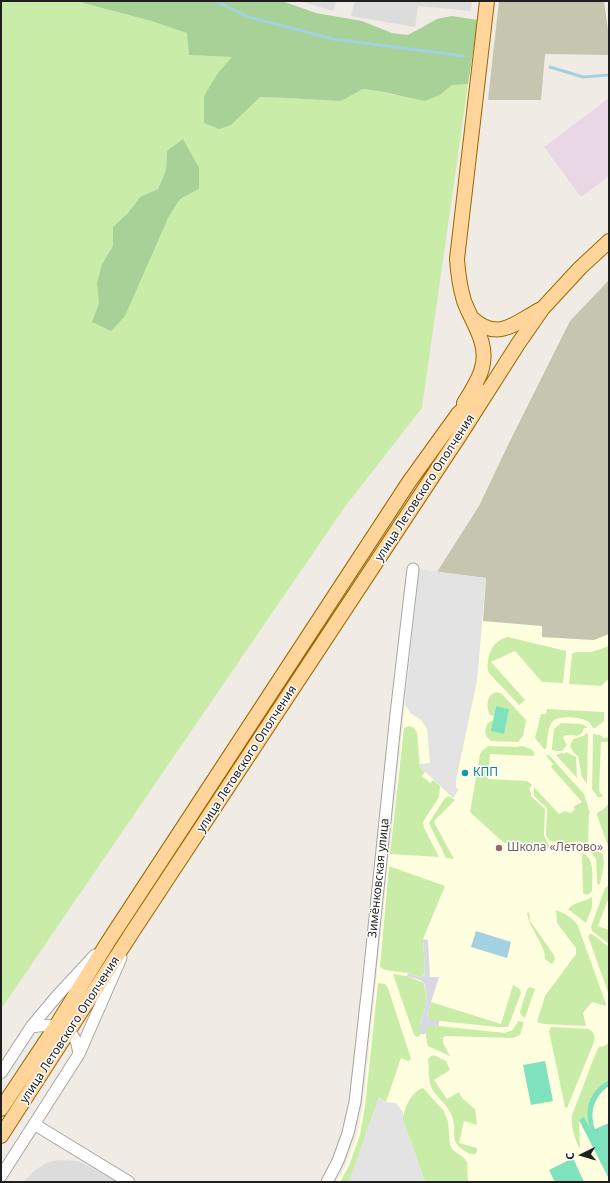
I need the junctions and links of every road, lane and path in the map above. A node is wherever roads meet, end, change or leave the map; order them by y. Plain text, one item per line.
1 (486, 1) edge
2 (609, 241) edge
3 (543, 308) junction
4 (472, 319) junction
5 (495, 382) junction
6 (458, 414) junction
7 (413, 569) dead end
8 (133, 931) junction
9 (108, 942) junction
10 (31, 1026) junction
11 (56, 1026) junction
12 (68, 1032) junction
13 (79, 1054) junction
14 (1, 1072) edge
15 (1, 1109) edge
16 (34, 1124) junction
17 (1, 1136) edge
18 (1, 1176) edge
19 (129, 1182) edge
20 (326, 1182) edge

1 - 4 main road
2 - 3 main road, улица Летовского Ополчения
3 - 4 main road
3 - 5 main road, улица Летовского Ополчения
4 - 6 main road
5 - 6 main road, улица Летовского Ополчения
5 - 8 main road, улица Летовского Ополчения
6 - 9 main road, улица Летовского Ополчения
7 - 20 street, Зимёнковская улица
8 - 12 main road, улица Летовского Ополчения
8 - 13 street
9 - 10 street
9 - 11 main road, улица Летовского Ополчения
10 - 11 street
10 - 14 street
11 - 12 street
11 - 15 main road, улица Летовского Ополчения
12 - 13 street
12 - 17 main road, улица Летовского Ополчения
13 - 16 street
16 - 18 street
16 - 19 street

